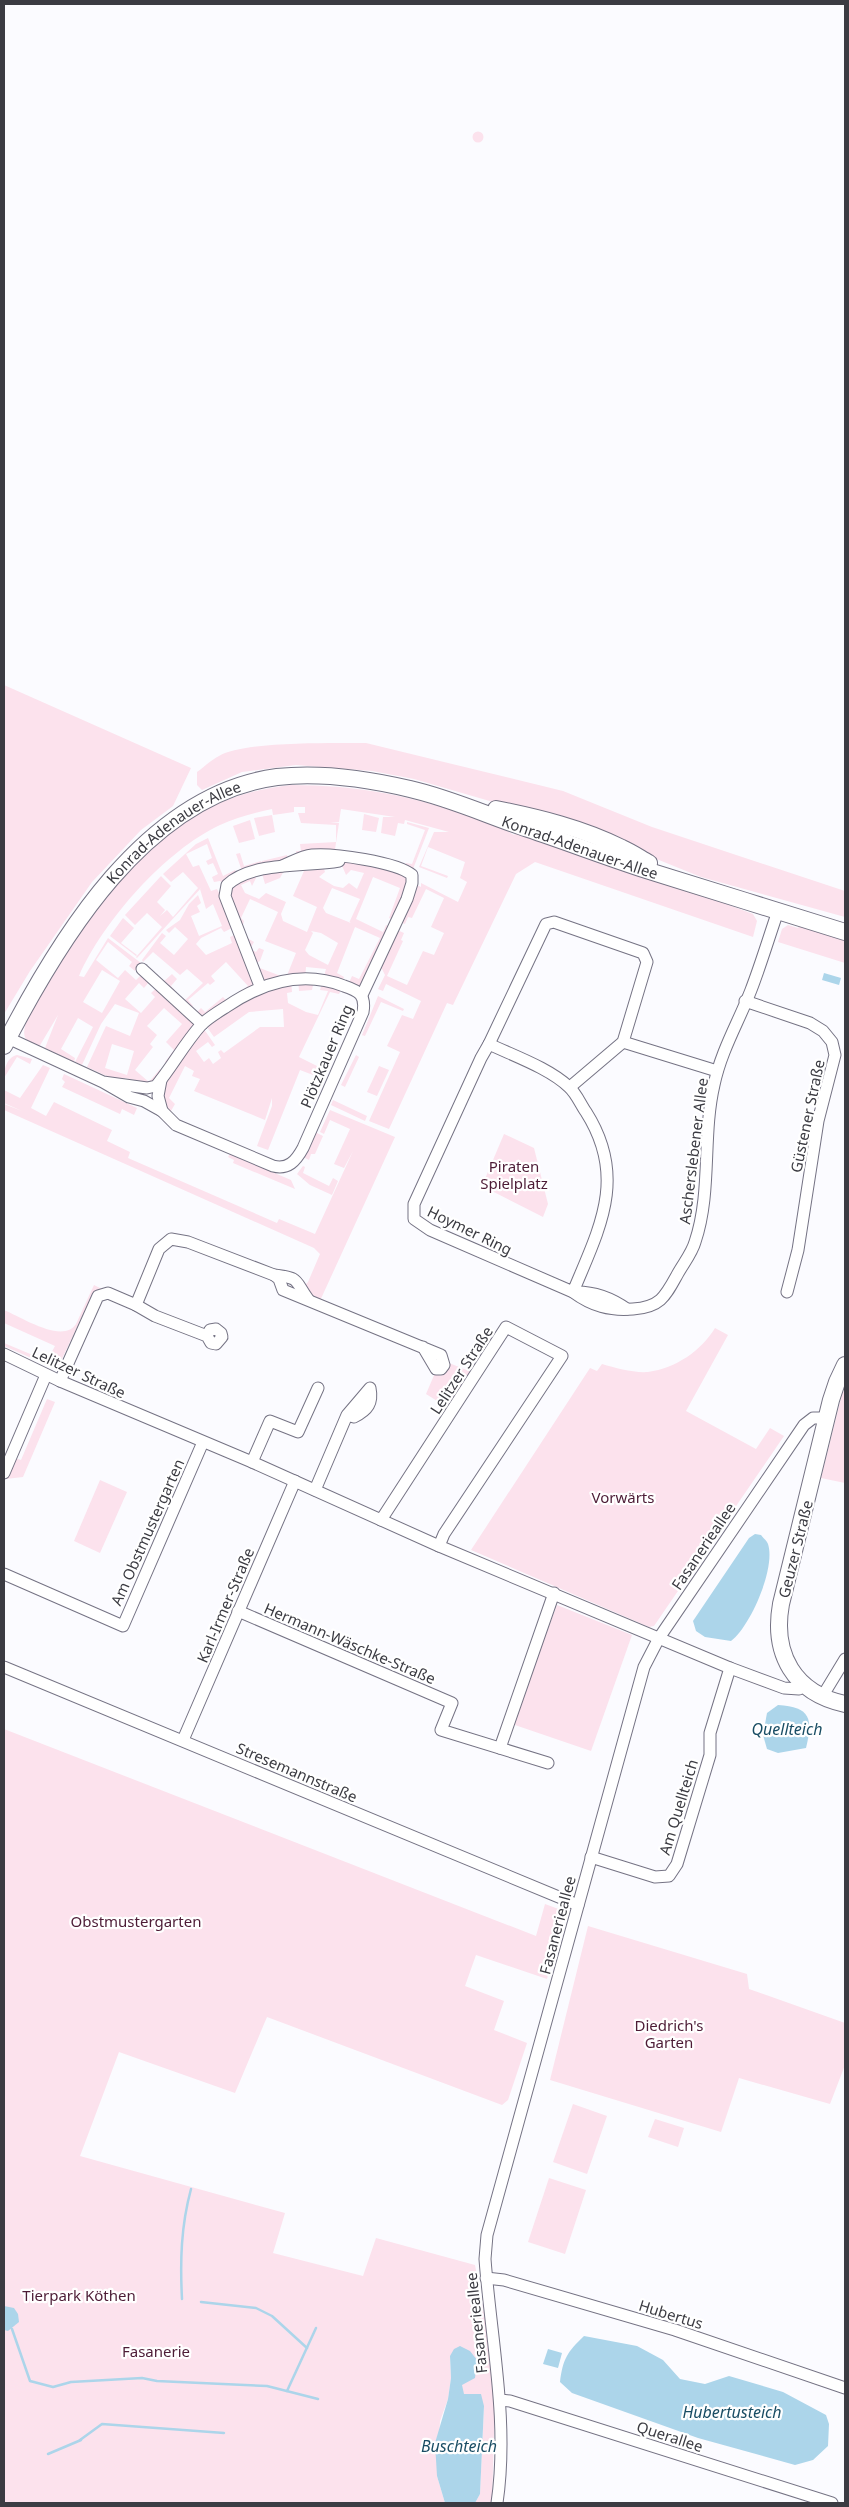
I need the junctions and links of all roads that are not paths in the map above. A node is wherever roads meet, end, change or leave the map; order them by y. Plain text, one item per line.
1 (778, 911) junction
2 (845, 932) edge
3 (142, 970) dead end
4 (260, 986) junction
5 (362, 995) junction
6 (745, 1001) junction
7 (202, 1024) junction
8 (6, 1042) edge
9 (623, 1042) junction
10 (489, 1044) junction
11 (717, 1071) junction
12 (161, 1080) junction
13 (570, 1087) junction
14 (148, 1095) junction
15 (162, 1111) junction
16 (573, 1292) junction
17 (787, 1292) dead end
18 (136, 1305) junction
19 (207, 1336) dead end
20 (423, 1347) dead end
21 (4, 1354) edge
22 (845, 1365) edge
23 (46, 1375) junction
24 (60, 1381) junction
25 (318, 1388) dead end
26 (347, 1415) dead end
27 (826, 1418) junction
28 (203, 1442) junction
29 (252, 1462) junction
30 (4, 1473) edge
31 (295, 1481) junction
32 (315, 1490) junction
33 (381, 1520) junction
34 (439, 1546) junction
35 (4, 1574) edge
36 (554, 1593) junction
37 (238, 1611) junction
38 (659, 1638) junction
39 (845, 1659) edge
40 (4, 1667) edge
41 (730, 1668) junction
42 (803, 1685) junction
43 (822, 1697) junction
44 (845, 1704) edge
45 (182, 1740) junction
46 (500, 1748) junction
47 (548, 1763) dead end
48 (592, 1857) junction
49 (578, 1906) junction
50 (486, 2278) junction
51 (845, 2388) edge
52 (500, 2400) junction
53 (497, 2503) edge
54 (832, 2503) edge

1 - 2 main road, Konrad-Adenauer-Allee
1 - 6 street, Ascherslebener Allee
1 - 8 main road, Konrad-Adenauer-Allee
3 - 7 street
4 - 5 street, Plötzkauer Ring
4 - 5 street
4 - 7 street, Plötzkauer Ring
5 - 15 street, Plötzkauer Ring
6 - 11 street, Ascherslebener Allee
6 - 17 street, Güstener Straße
7 - 12 street, Plötzkauer Ring
8 - 14 street, Plötzkauer Ring
9 - 10 street
9 - 11 street
9 - 13 street
10 - 13 street
10 - 16 street, Hoymer Ring
11 - 16 street, Ascherslebener Allee
12 - 14 street, Plötzkauer Ring
12 - 15 street
13 - 16 street
14 - 15 street, Plötzkauer Ring
18 - 19 street
18 - 20 street
18 - 24 street
21 - 23 street, Lelitzer Straße
22 - 27 main road, Geuzer Straße
23 - 24 street, Lelitzer Straße
23 - 30 street
24 - 28 street, Lelitzer Straße
25 - 29 street
26 - 32 street
27 - 38 street, Fasanerieallee
27 - 42 main road, Geuzer Straße
28 - 29 street, Lelitzer Straße
28 - 35 street, Am Obstmustergarten
29 - 31 street, Lelitzer Straße
31 - 32 street, Lelitzer Straße
31 - 37 street, Karl-Irmer-Straße
32 - 33 street, Lelitzer Straße
33 - 34 street, Lelitzer Straße
33 - 34 street, Lelitzer Straße
34 - 36 street, Lelitzer Straße
36 - 38 street, Lelitzer Straße
36 - 46 street
37 - 45 street, Karl-Irmer-Straße
37 - 46 street, Hermann-Wäschke-Straße
38 - 41 street, Lelitzer Straße
38 - 48 street, Fasanerieallee
39 - 43 street
40 - 45 street, Stresemannstraße
41 - 42 street, Lelitzer Straße
41 - 48 street, Am Quellteich
42 - 43 main road, Geuzer Straße
43 - 44 main road, Geuzer Straße
45 - 49 street, Stresemannstraße
46 - 47 street
48 - 49 street, Fasanerieallee
49 - 50 street, Fasanerieallee
50 - 51 street, Hubertus
50 - 52 street, Fasanerieallee
52 - 53 street, Fasanerieallee
52 - 54 street, Querallee

